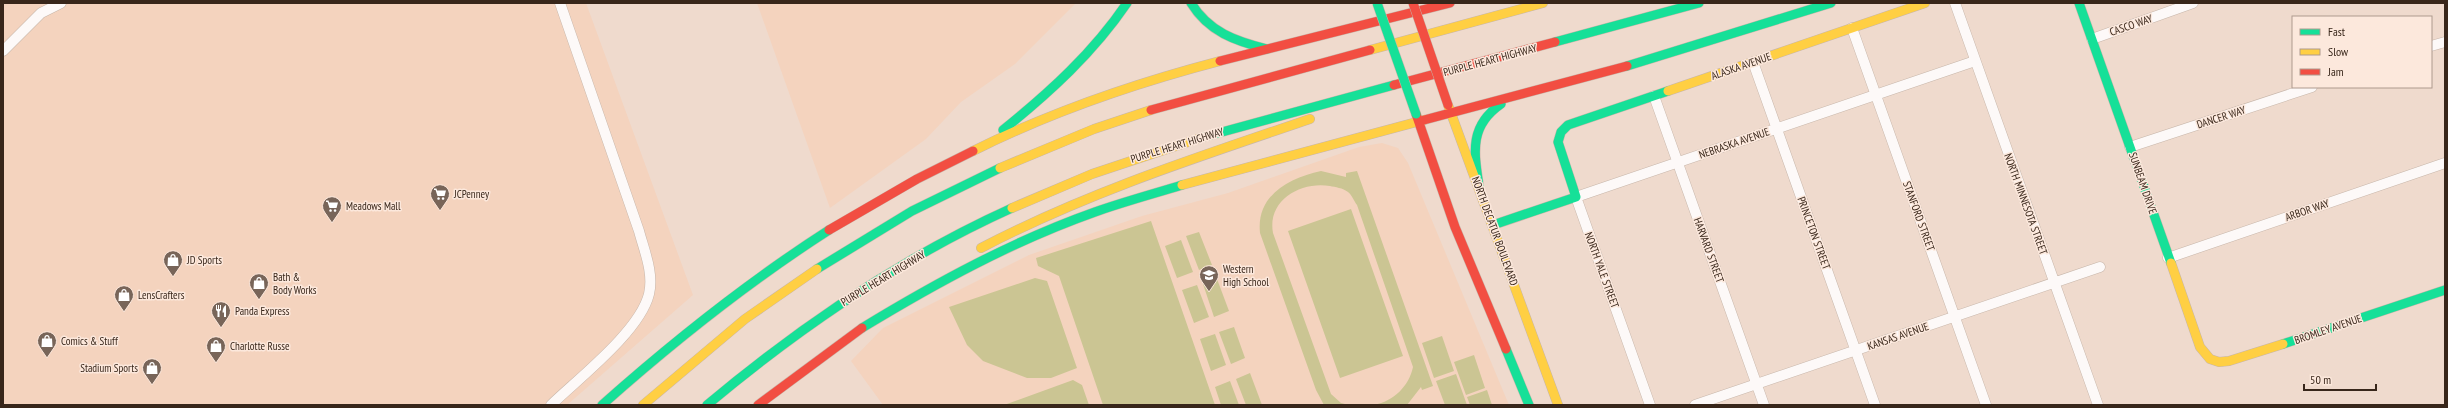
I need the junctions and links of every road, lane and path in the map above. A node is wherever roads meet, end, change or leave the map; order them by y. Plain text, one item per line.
1 (61, 3) edge
2 (560, 3) edge
3 (1126, 3) edge
4 (1191, 3) edge
5 (1377, 3) edge
6 (1413, 3) edge
7 (1450, 3) edge
8 (1543, 3) edge
9 (1700, 3) edge
10 (1831, 3) edge
11 (1925, 3) edge
12 (1955, 3) edge
13 (2079, 3) edge
14 (2194, 3) edge
15 (1852, 28) junction
16 (2092, 39) junction
17 (2445, 42) edge
18 (2432, 46) edge
19 (1271, 50) junction
20 (3, 51) edge
21 (1493, 59) junction
22 (1975, 61) junction
23 (1753, 62) junction
24 (2309, 88) edge
25 (1876, 95) junction
26 (1654, 96) junction
27 (1507, 100) junction
28 (1449, 110) junction
29 (1417, 118) junction
30 (1777, 129) junction
31 (1560, 133) joint
32 (984, 145) junction
33 (2130, 147) junction
34 (1678, 162) junction
35 (2445, 163) edge
36 (1479, 186) junction
37 (1576, 197) junction
38 (1493, 225) junction
39 (975, 252) dead end
40 (2168, 258) junction
41 (951, 266) dead end
42 (2100, 267) dead end
43 (2054, 283) junction
44 (2445, 290) edge
45 (905, 302) junction
46 (1955, 317) junction
47 (1856, 350) junction
48 (2211, 361) joint
49 (1756, 384) junction
50 (551, 405) edge
51 (602, 405) edge
52 (643, 405) edge
53 (707, 405) edge
54 (758, 405) edge
55 (1529, 405) edge
56 (1558, 405) edge
57 (1650, 405) edge
58 (1696, 405) edge
59 (1764, 405) edge
60 (1875, 405) edge
61 (1986, 405) edge
62 (2098, 405) edge

1 - 20 street
2 - 50 street
3 - 32 main road
4 - 19 main road
5 - 29 main road, bridge
6 - 28 main road, NORTH DECATUR BOULEVARD, bridge
7 - 19 main road
8 - 52 main road
9 - 21 main road, PURPLE HEART HIGHWAY
10 - 27 main road
11 - 15 main road, ALASKA AVENUE
12 - 22 street, NORTH MINNESOTA STREET
13 - 16 main road, SUNBEAM DRIVE
14 - 16 street, CASCO WAY
15 - 23 main road, ALASKA AVENUE
15 - 25 street, STANFORD STREET
16 - 33 main road, SUNBEAM DRIVE
17 - 18 street
19 - 32 main road
21 - 39 main road
21 - 53 main road, PURPLE HEART HIGHWAY
22 - 25 street, NEBRASKA AVENUE
22 - 43 street, NORTH MINNESOTA STREET
23 - 26 main road, ALASKA AVENUE
23 - 30 street, PRINCETON STREET
24 - 33 street, DANCER WAY
25 - 30 street, NEBRASKA AVENUE
25 - 46 street, STANFORD STREET
26 - 31 main road, ALASKA AVENUE
26 - 34 street, HARVARD STREET
27 - 28 main road
27 - 36 main road
28 - 29 main road
28 - 36 main road, NORTH DECATUR BOULEVARD
29 - 45 main road
29 - 55 main road
30 - 34 street, NEBRASKA AVENUE
30 - 47 street, PRINCETON STREET
31 - 37 main road, NORTH YALE STREET
32 - 51 main road
33 - 40 main road, SUNBEAM DRIVE
34 - 37 street, NEBRASKA AVENUE
34 - 49 street, HARVARD STREET
35 - 40 street, ARBOR WAY
36 - 38 main road, NORTH DECATUR BOULEVARD
37 - 38 main road, NEBRASKA AVENUE
37 - 57 street, NORTH YALE STREET
38 - 56 main road, NORTH DECATUR BOULEVARD
40 - 48 main road, SUNBEAM DRIVE
41 - 45 main road
42 - 43 street, KANSAS AVENUE
43 - 46 street, KANSAS AVENUE
43 - 62 street, NORTH MINNESOTA STREET
44 - 48 main road, BROMLEY AVENUE
45 - 54 main road
46 - 47 street, KANSAS AVENUE
46 - 61 street, STANFORD STREET
47 - 49 street, KANSAS AVENUE
47 - 60 street, PRINCETON STREET
49 - 58 street, KANSAS AVENUE
49 - 59 street, HARVARD STREET

